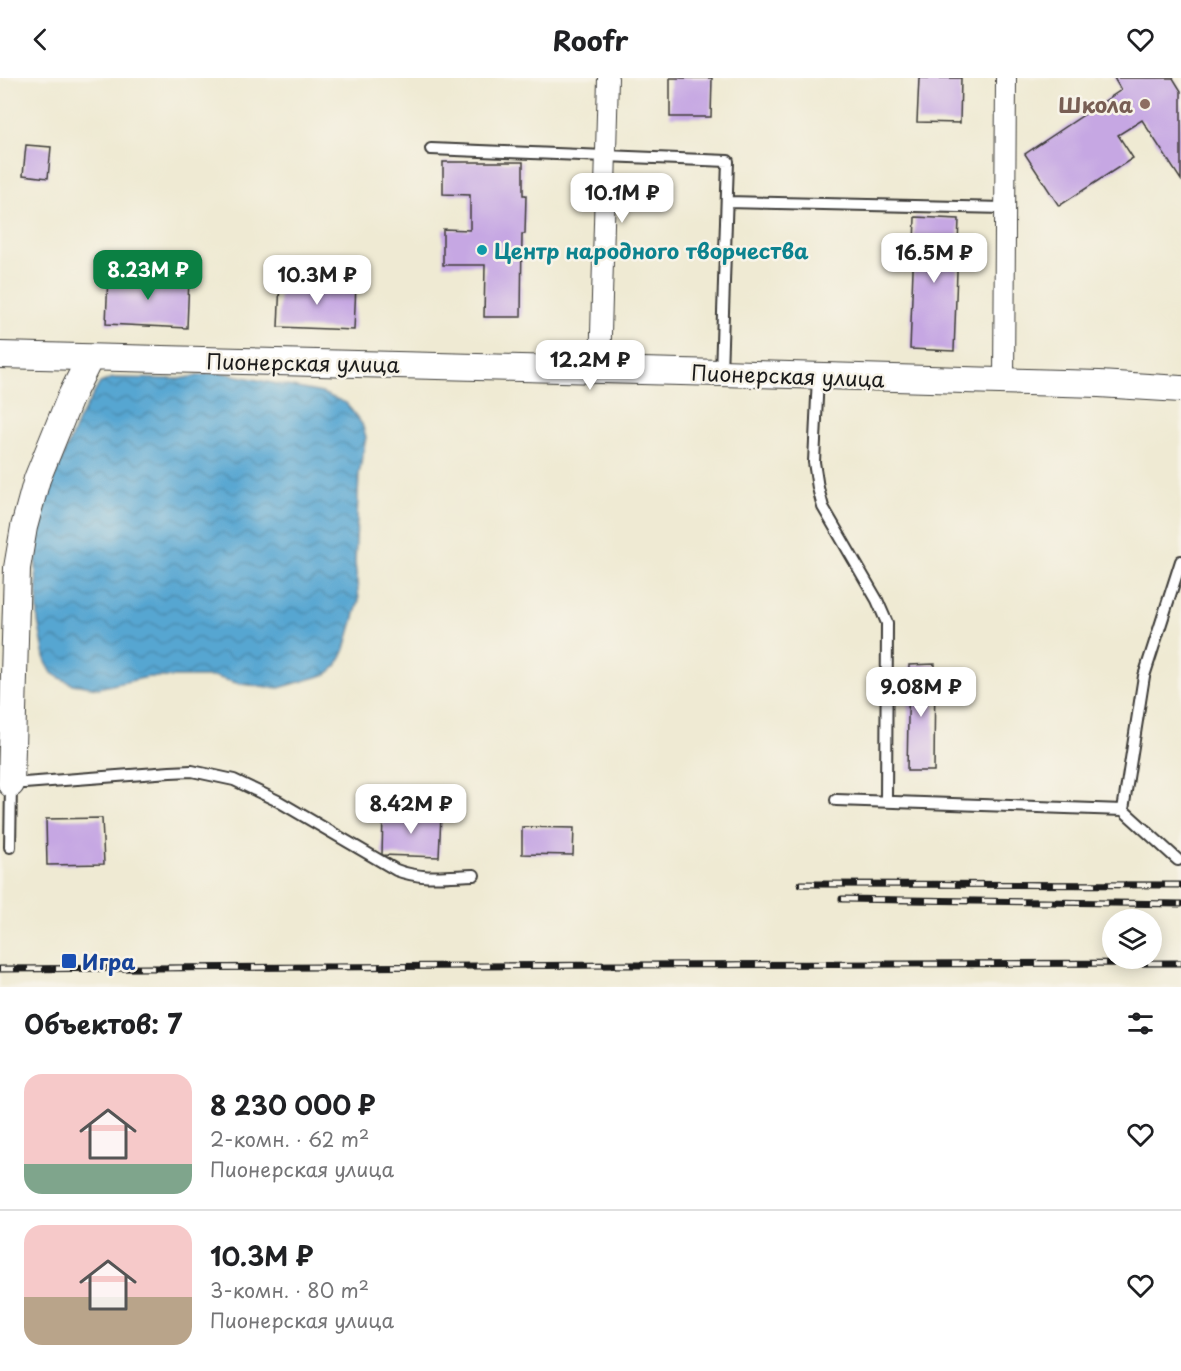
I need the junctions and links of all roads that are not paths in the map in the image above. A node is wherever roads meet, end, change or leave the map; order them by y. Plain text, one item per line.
1 (608, 78) edge
2 (1006, 78) edge
3 (431, 149) dead end
4 (606, 157) junction
5 (727, 202) junction
6 (1005, 208) junction
7 (0, 355) edge
8 (90, 358) junction
9 (600, 370) junction
10 (721, 373) junction
11 (818, 376) junction
12 (1004, 381) junction
13 (1181, 389) edge
14 (1181, 561) edge
15 (6, 785) edge
16 (837, 800) dead end
17 (886, 801) junction
18 (1123, 810) junction
19 (10, 847) dead end
20 (1178, 861) dead end
21 (474, 875) dead end

1 - 4 street
2 - 6 street
3 - 4 lane
4 - 5 lane
4 - 9 street
5 - 6 lane
5 - 10 lane
6 - 12 street
7 - 8 street, Пионерская улица
8 - 9 street, Пионерская улица
8 - 15 street
9 - 10 street, Пионерская улица
10 - 11 street, Пионерская улица
11 - 12 street, Пионерская улица
11 - 17 lane
12 - 13 street, Пионерская улица
14 - 18 lane
15 - 19 lane
15 - 21 lane
16 - 17 lane
17 - 18 lane
18 - 20 lane

